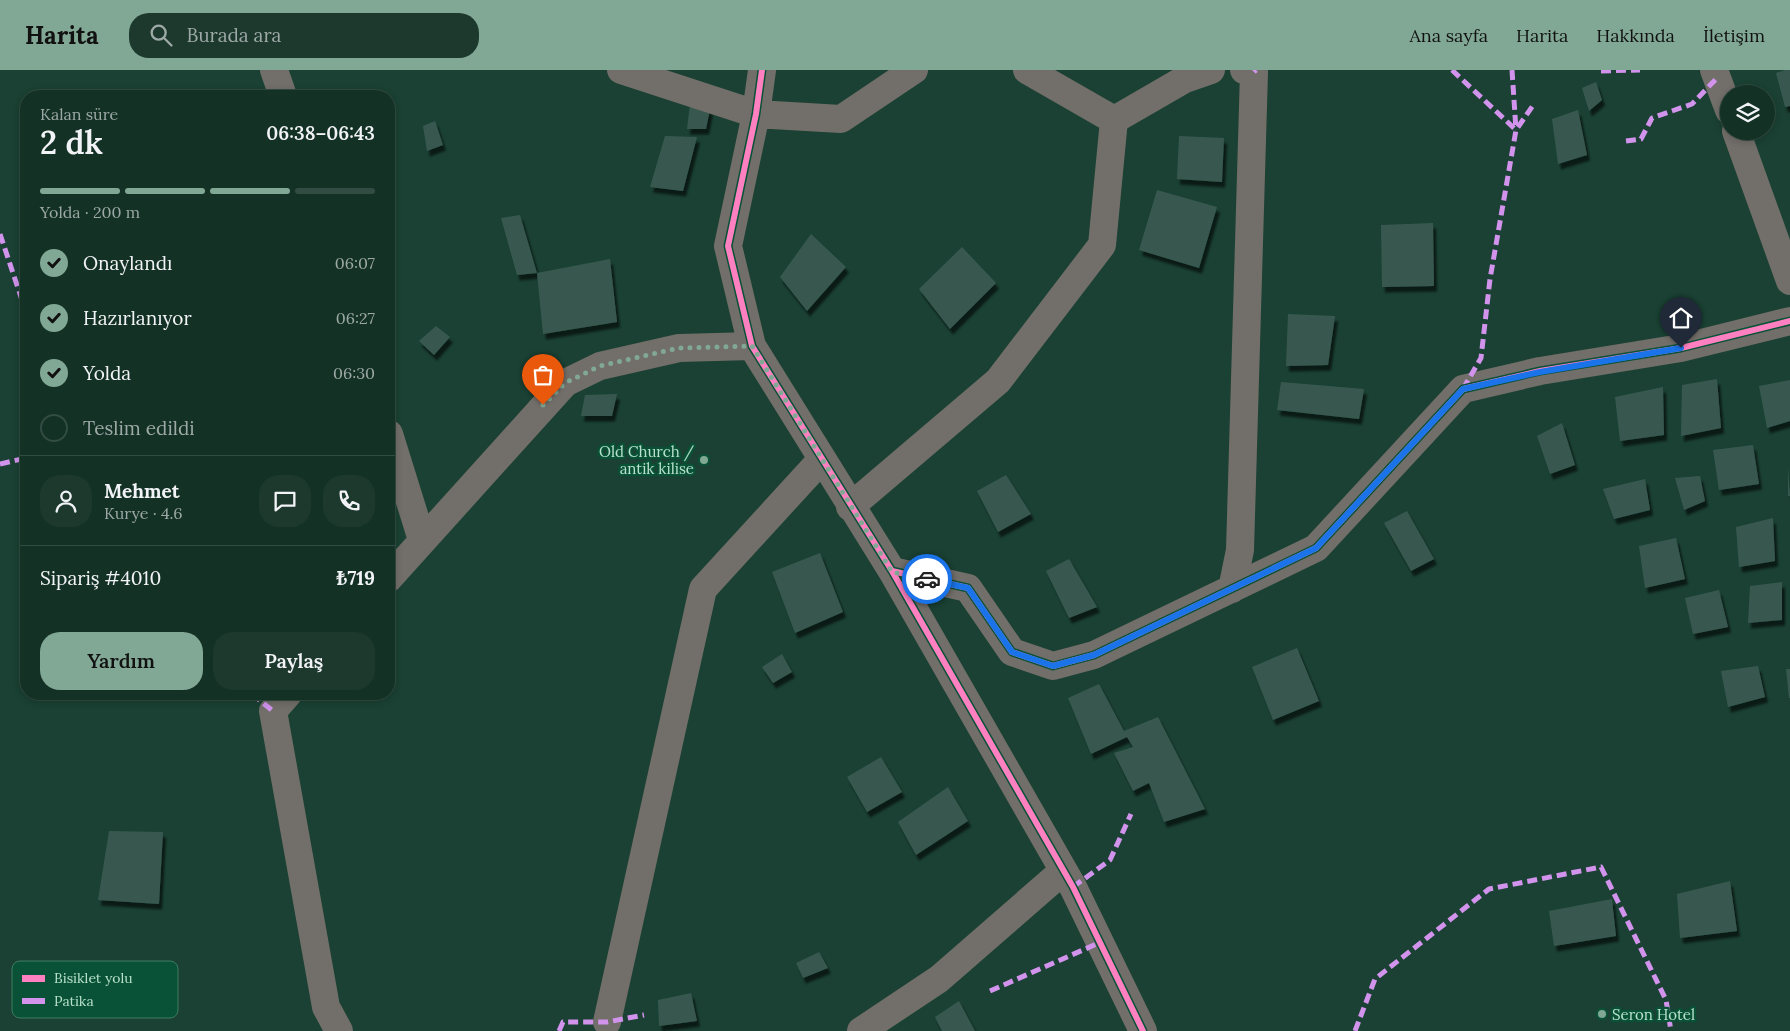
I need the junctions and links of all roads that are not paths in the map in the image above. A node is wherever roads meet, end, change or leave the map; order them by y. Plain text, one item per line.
1 (274, 70) edge
2 (621, 70) edge
3 (762, 70) edge
4 (914, 70) edge
5 (1027, 70) edge
6 (1211, 70) edge
7 (1244, 70) edge
8 (1714, 70) edge
9 (1720, 86) edge
10 (281, 90) edge
11 (756, 114) junction
12 (1114, 120) junction
13 (1739, 140) edge
14 (1790, 281) edge
15 (1790, 321) edge
16 (752, 346) junction
17 (395, 453) edge
18 (822, 459) junction
19 (850, 507) junction
20 (422, 540) junction
21 (395, 571) edge
22 (892, 572) junction
23 (1232, 589) junction
24 (283, 700) edge
25 (1064, 871) junction
26 (606, 1022) dead end
27 (339, 1031) edge
28 (861, 1031) edge
29 (1143, 1031) edge

1 - 10 street
2 - 11 street
3 - 11 street
4 - 11 street
5 - 12 street
6 - 12 street
7 - 23 street
8 - 9 street
11 - 16 street
12 - 19 street
13 - 14 street
15 - 23 street
16 - 18 street
16 - 20 street
17 - 20 street
18 - 19 street
18 - 26 street
19 - 22 street
20 - 21 street
22 - 23 street
22 - 25 street
24 - 27 street
25 - 28 street
25 - 29 street

